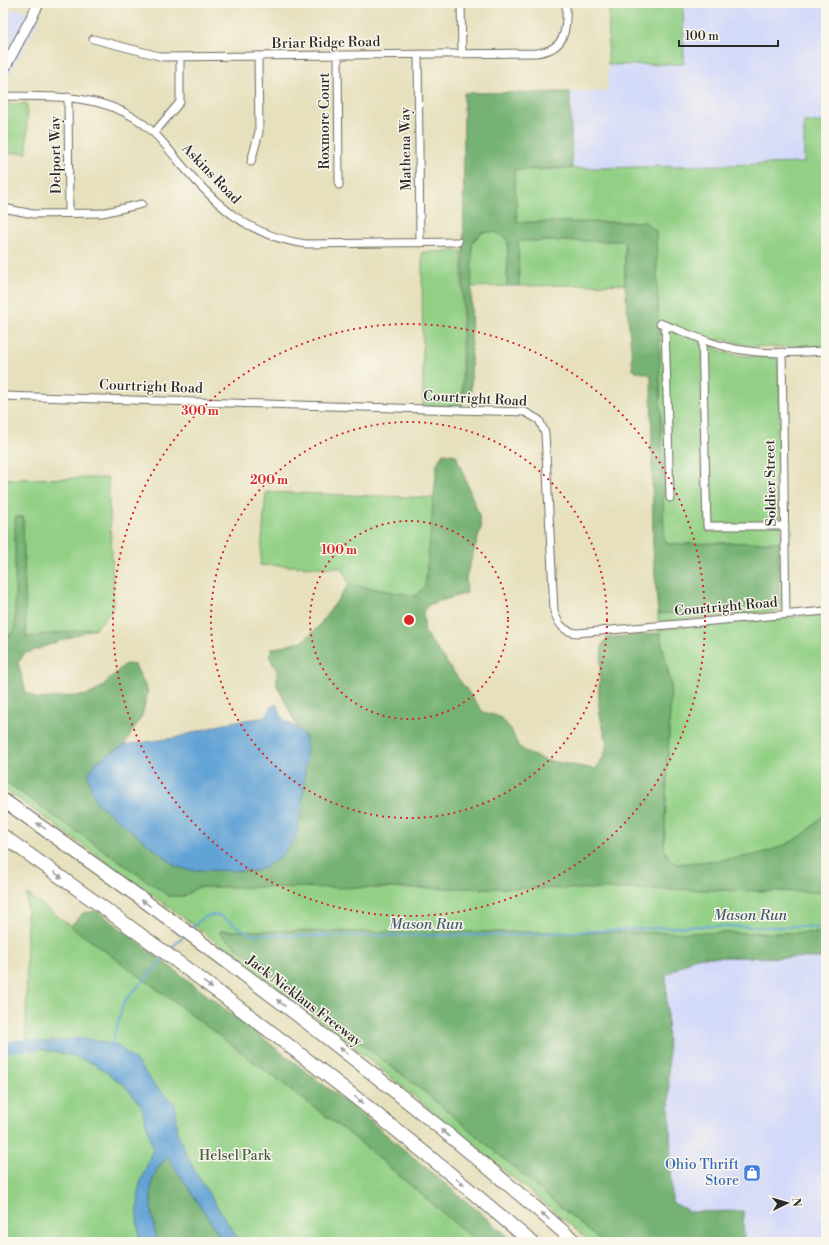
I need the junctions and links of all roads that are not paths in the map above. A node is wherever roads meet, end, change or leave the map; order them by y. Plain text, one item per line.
1 (39, 3) edge
2 (461, 3) edge
3 (566, 3) edge
4 (93, 39) dead end
5 (462, 54) junction
6 (418, 55) junction
7 (338, 56) junction
8 (180, 57) junction
9 (258, 57) junction
10 (3, 71) edge
11 (3, 96) edge
12 (68, 97) junction
13 (154, 133) junction
14 (251, 162) dead end
15 (339, 185) dead end
16 (142, 204) dead end
17 (3, 208) edge
18 (69, 213) junction
19 (458, 242) dead end
20 (420, 243) junction
21 (702, 339) junction
22 (826, 351) edge
23 (782, 352) junction
24 (3, 396) edge
25 (670, 498) dead end
26 (785, 526) junction
27 (826, 611) edge
28 (786, 614) junction
29 (3, 800) edge
30 (3, 836) edge
31 (531, 1242) edge
32 (575, 1242) edge

1 - 10 main road
2 - 5 street
3 - 5 street, Briar Ridge Road
4 - 8 street, Briar Ridge Road
5 - 6 street, Briar Ridge Road
6 - 7 street, Briar Ridge Road
6 - 20 street, Mathena Way
7 - 9 street, Briar Ridge Road
7 - 15 street, Roxmore Court
8 - 9 street, Briar Ridge Road
8 - 13 street
9 - 14 street
11 - 12 street, Askins Road
12 - 13 street, Askins Road
12 - 18 street, Delport Way
13 - 20 street, Askins Road
16 - 18 street
17 - 18 street
19 - 20 street, Askins Road
21 - 23 street
21 - 25 street
21 - 26 street
22 - 23 street
23 - 26 street, Soldier Street
24 - 28 street, Courtright Road
26 - 28 street, Soldier Street
27 - 28 street, Courtright Road
32 -> 29 highway, Jack Nicklaus Freeway
30 -> 31 highway

